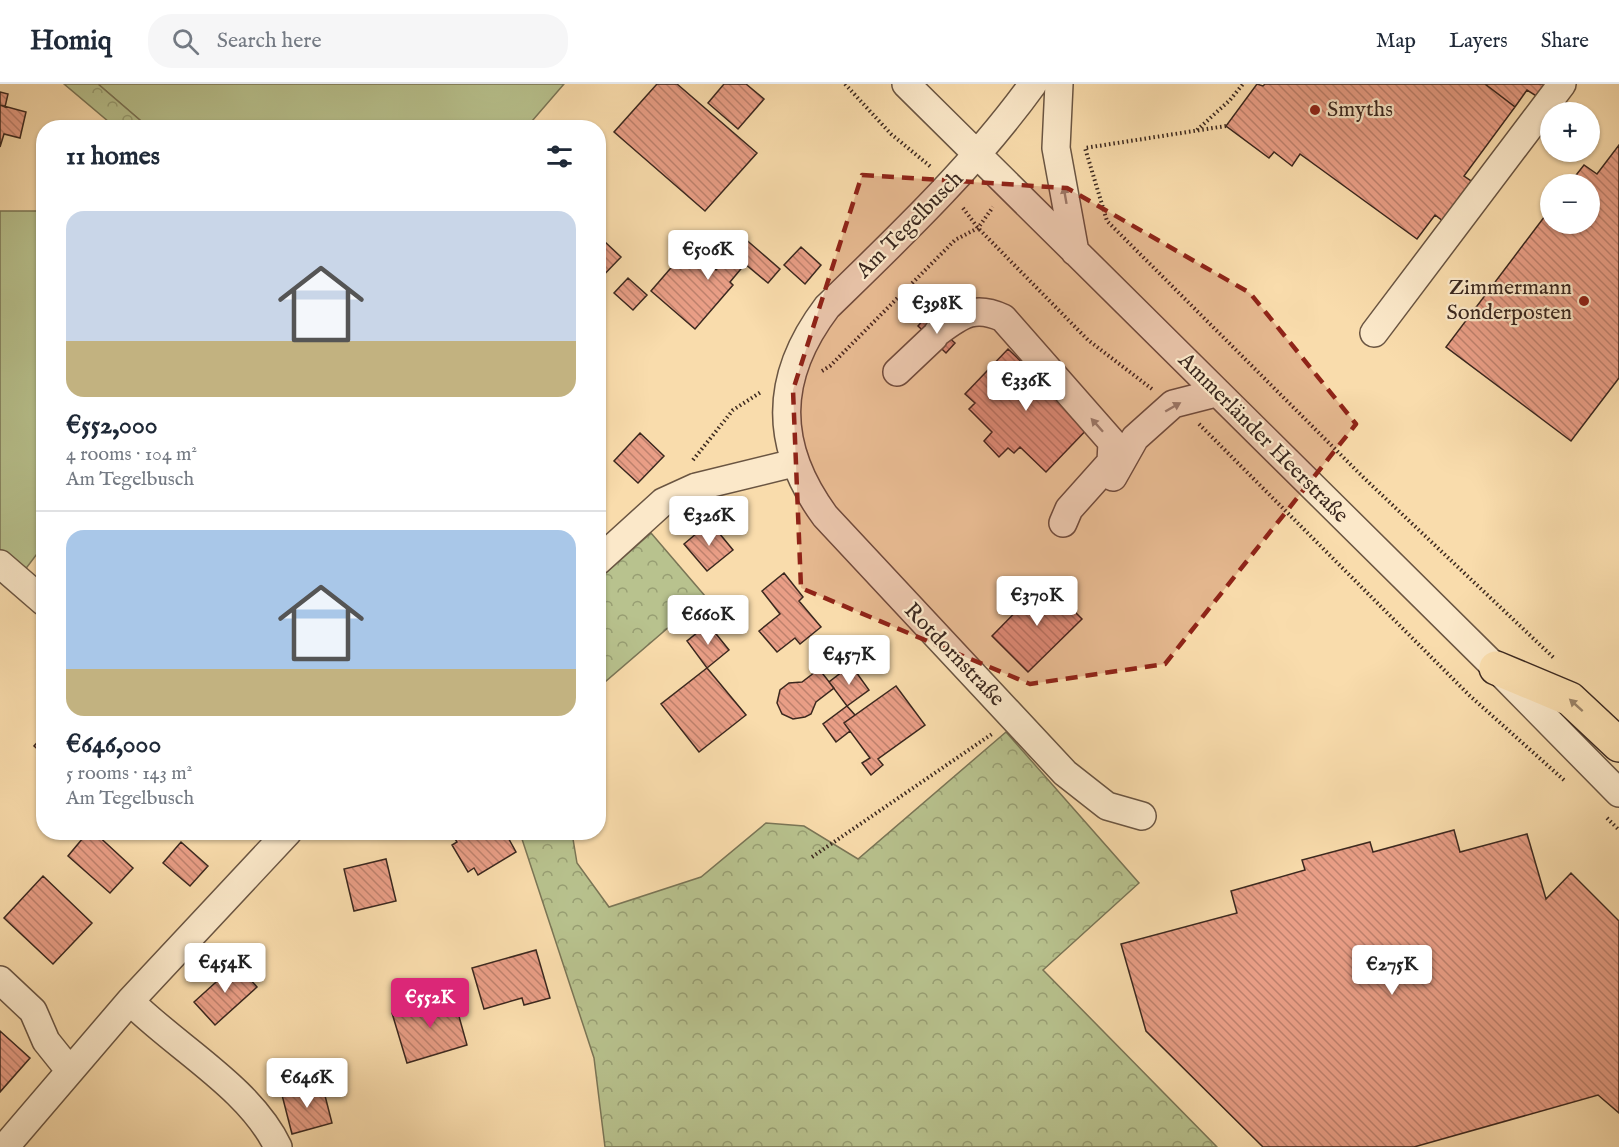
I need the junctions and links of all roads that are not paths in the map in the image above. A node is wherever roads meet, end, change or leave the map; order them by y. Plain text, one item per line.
1 (906, 84) edge
2 (1033, 84) edge
3 (1059, 84) edge
4 (1562, 84) edge
5 (977, 156) junction
6 (1075, 252) junction
7 (1374, 333) dead end
8 (897, 372) dead end
9 (1216, 393) junction
10 (794, 463) junction
11 (606, 554) edge
12 (0, 564) edge
13 (36, 595) edge
14 (1496, 668) junction
15 (1619, 745) edge
16 (1619, 793) edge
17 (1142, 816) dead end
18 (281, 840) edge
19 (0, 980) edge
20 (130, 1001) junction
21 (70, 1071) junction
22 (5, 1147) edge
23 (278, 1147) edge

1 - 5 street, Ammerländer Heerstraße
2 - 5 street, Am Tegelbusch
6 -> 3 street
4 - 7 street
5 - 6 street, Ammerländer Heerstraße
5 - 10 street, Am Tegelbusch
6 - 9 street, Ammerländer Heerstraße
9 -> 8 street
9 - 14 street, Ammerländer Heerstraße
10 - 11 street
10 - 17 street, Rotdornstraße
12 - 13 street
15 -> 14 highway
14 - 16 street, Ammerländer Heerstraße
18 - 20 street
19 - 21 street
20 - 21 street
20 - 23 street
21 - 22 street

